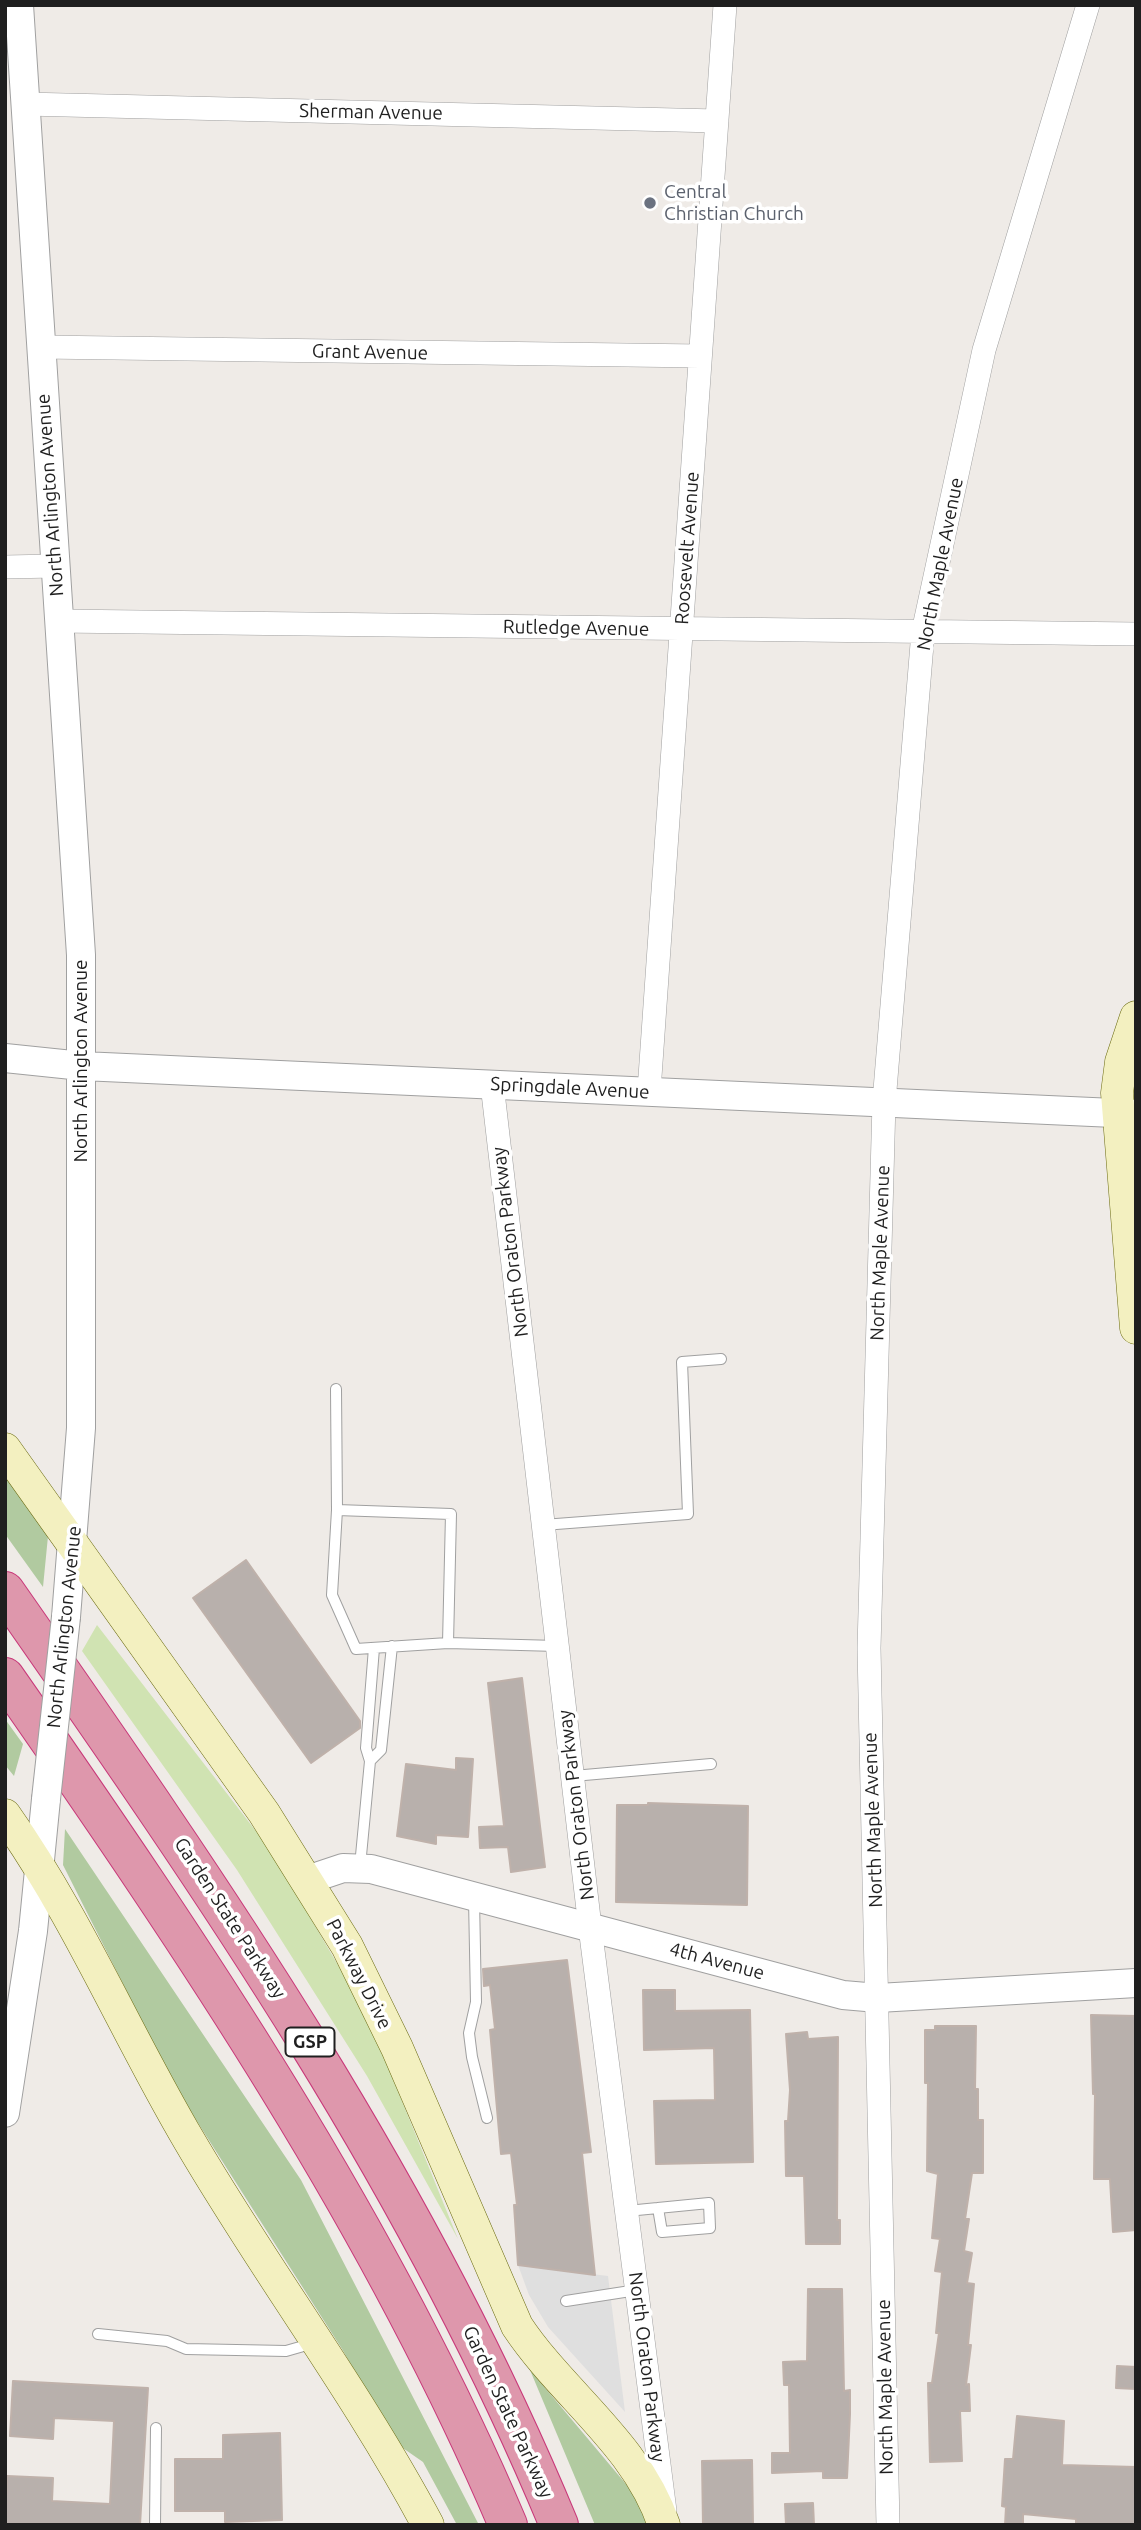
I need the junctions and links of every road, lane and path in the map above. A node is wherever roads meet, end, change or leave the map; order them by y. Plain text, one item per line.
1 (19, 5) edge
2 (725, 5) edge
3 (1088, 5) edge
4 (25, 104) junction
5 (717, 121) junction
6 (41, 347) junction
7 (700, 356) junction
8 (5, 566) edge
9 (55, 566) junction
10 (58, 621) junction
11 (681, 630) junction
12 (923, 632) junction
13 (1136, 634) edge
14 (1136, 1017) edge
15 (5, 1058) edge
16 (82, 1066) junction
17 (492, 1084) junction
18 (649, 1091) junction
19 (884, 1102) junction
20 (1127, 1113) edge
21 (1136, 1328) edge
22 (721, 1359) dead end
23 (336, 1389) dead end
24 (5, 1449) edge
25 (337, 1510) junction
26 (543, 1525) junction
27 (73, 1545) junction
28 (5, 1591) edge
29 (448, 1643) junction
30 (392, 1646) junction
31 (557, 1646) junction
32 (374, 1648) junction
33 (5, 1677) edge
34 (370, 1761) junction
35 (711, 1764) dead end
36 (573, 1776) junction
37 (5, 1815) edge
38 (40, 1867) junction
39 (360, 1868) junction
40 (307, 1880) junction
41 (474, 1896) junction
42 (590, 1927) junction
43 (1136, 1983) edge
44 (878, 1998) junction
45 (5, 2113) edge
46 (486, 2118) dead end
47 (658, 2208) junction
48 (627, 2211) junction
49 (637, 2290) junction
50 (566, 2301) dead end
51 (98, 2334) dead end
52 (317, 2342) junction
53 (156, 2428) dead end
54 (155, 2525) edge
55 (428, 2525) edge
56 (508, 2525) edge
57 (559, 2525) edge
58 (665, 2525) edge
59 (888, 2525) edge

1 - 4 street, North Arlington Avenue
2 - 5 street, Roosevelt Avenue
3 - 12 street, North Maple Avenue
4 - 5 street, Sherman Avenue
4 - 6 street, North Arlington Avenue
5 - 7 street, Roosevelt Avenue
6 - 7 street, Grant Avenue
6 - 9 street, North Arlington Avenue
7 - 11 street, Roosevelt Avenue
8 - 9 street
9 - 10 street, North Arlington Avenue
10 - 11 street, Rutledge Avenue
10 - 16 street, North Arlington Avenue
11 - 12 street, Rutledge Avenue
11 - 18 street, Roosevelt Avenue
12 - 13 street, Rutledge Avenue
12 - 19 street, North Maple Avenue
14 - 20 main road
15 - 16 street, Springdale Avenue
16 - 17 street, Springdale Avenue
16 - 27 street, North Arlington Avenue
17 - 18 street, Springdale Avenue
17 - 26 street, North Oraton Parkway
18 - 19 street, Springdale Avenue
19 - 20 street, Springdale Avenue
19 - 44 street, North Maple Avenue
20 - 21 main road
22 - 26 lane
23 - 25 lane
24 - 27 main road, Parkway Drive
25 - 29 lane
25 - 32 lane
26 - 31 street, North Oraton Parkway
27 - 38 street, North Arlington Avenue, bridge
27 - 40 main road, Parkway Drive
28 - 57 highway, Garden State Parkway / GSP
29 - 30 lane
29 - 31 lane
30 - 32 lane
30 - 34 lane
31 - 36 street, North Oraton Parkway
32 - 34 lane
33 - 56 highway, GSP
34 - 39 lane
35 - 36 lane
36 - 42 street, North Oraton Parkway
37 - 38 main road
38 - 45 street, North Arlington Avenue
38 - 52 main road
39 - 40 street, 4th Avenue
39 - 41 street, 4th Avenue
40 - 58 main road, Parkway Drive
41 - 42 street, 4th Avenue
41 - 46 lane
42 - 44 street, 4th Avenue
42 - 48 street, North Oraton Parkway
43 - 44 street, 4th Avenue
44 - 59 street, North Maple Avenue
47 - 47 lane
47 - 48 lane
48 - 49 street, North Oraton Parkway
49 - 50 lane
49 - 58 street, North Oraton Parkway
51 - 52 lane
52 - 55 main road
53 - 54 lane

